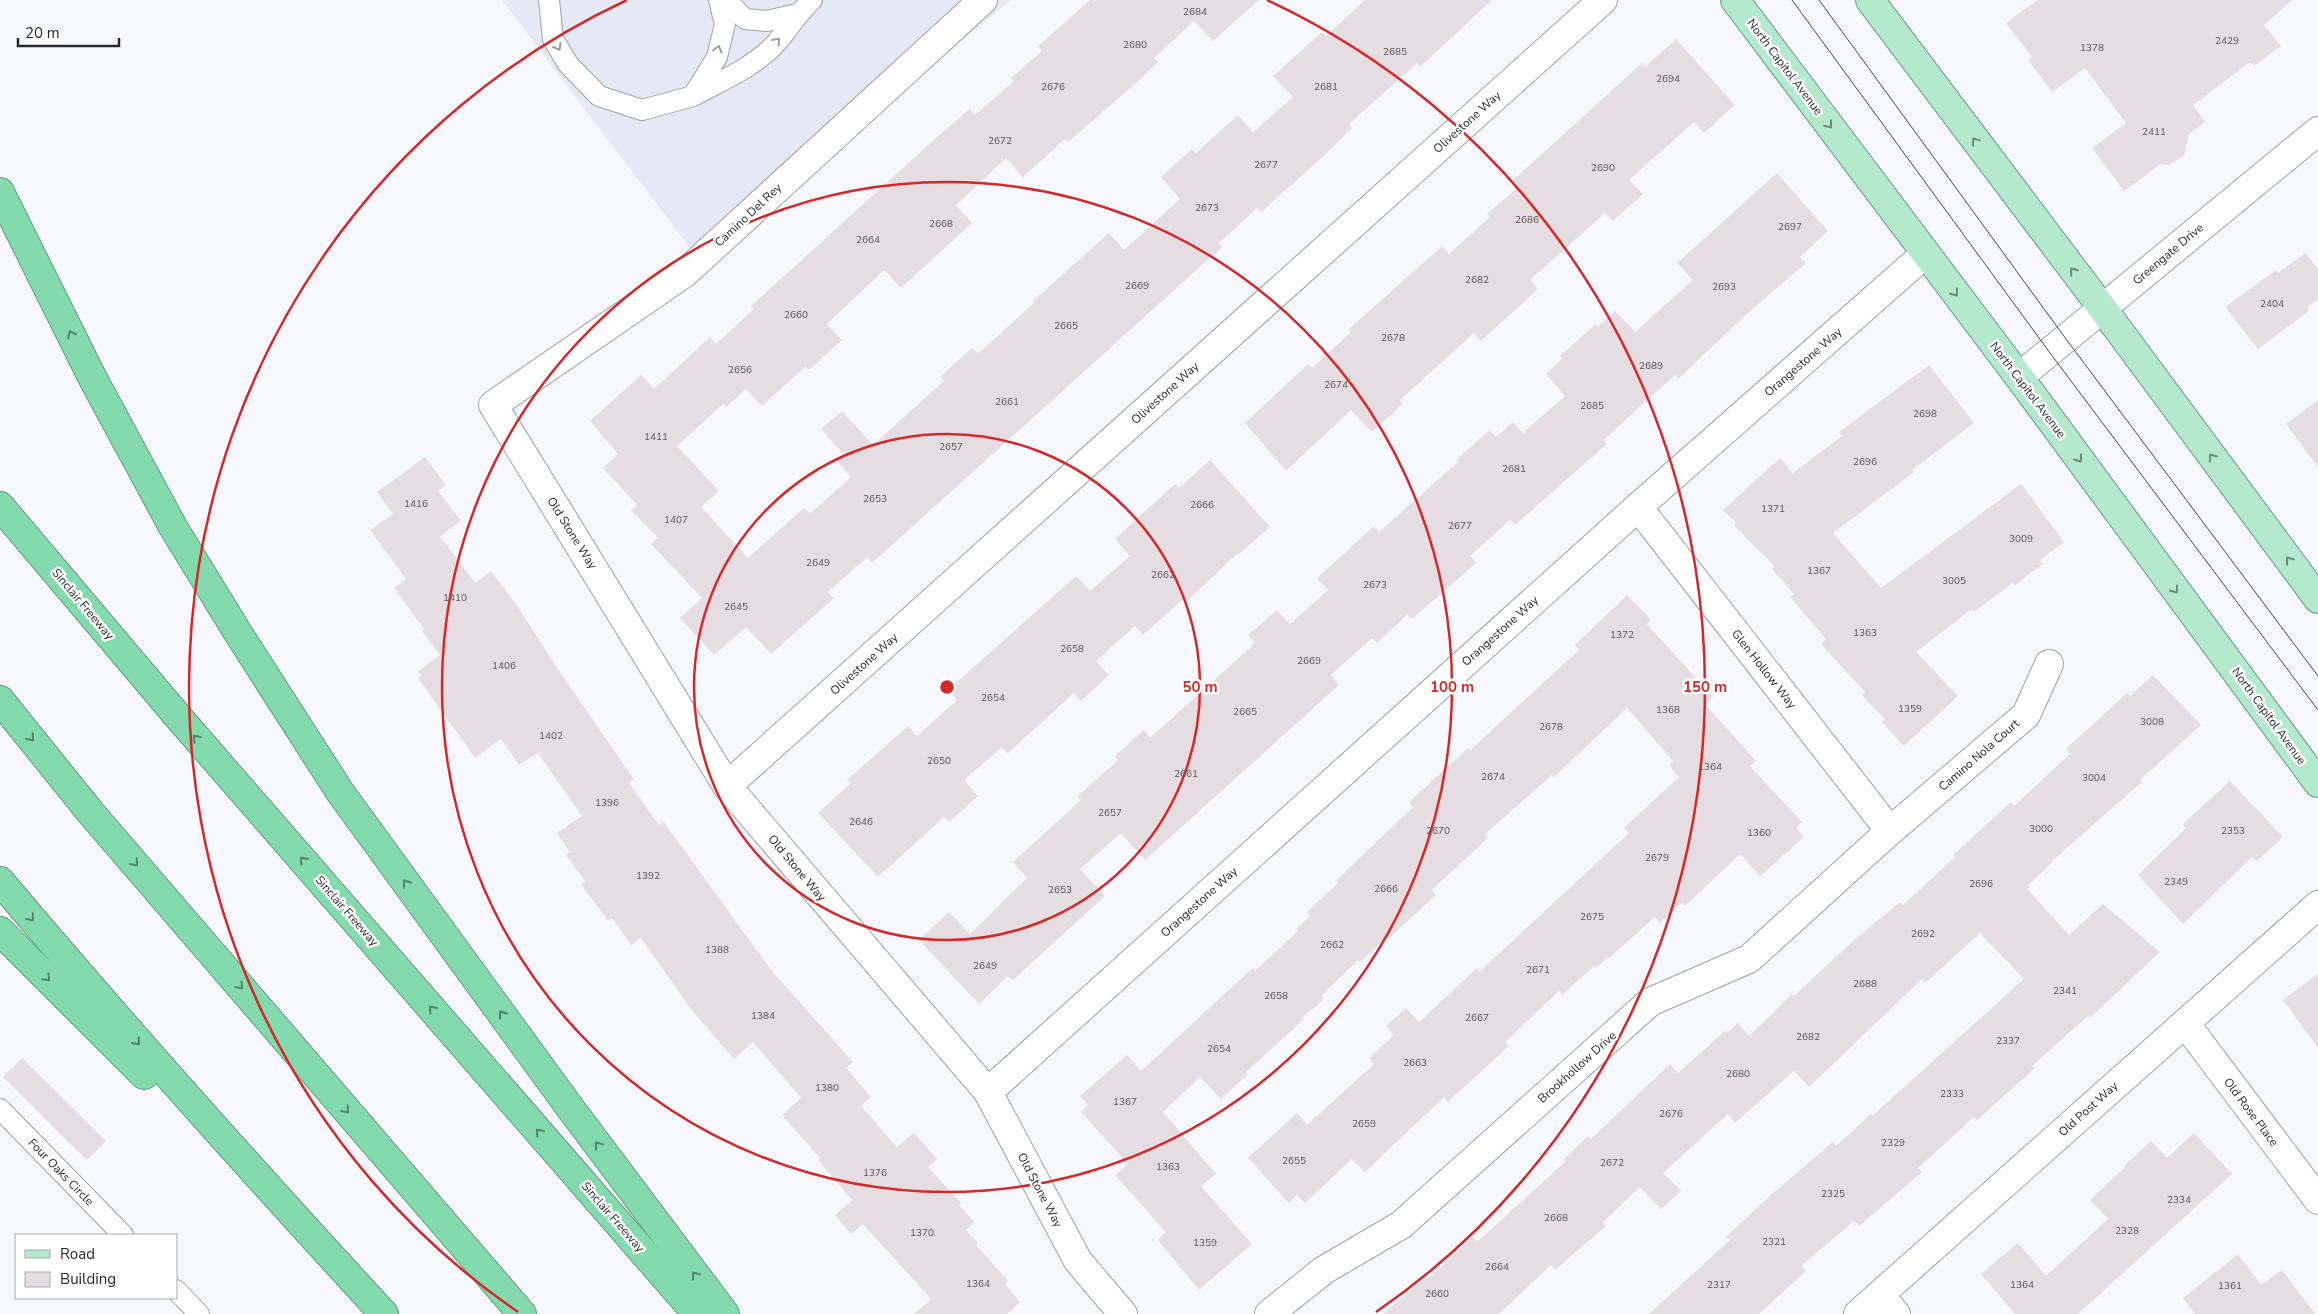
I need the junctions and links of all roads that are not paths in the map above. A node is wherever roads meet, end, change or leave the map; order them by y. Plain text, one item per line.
1 (549, 0) edge
2 (719, 0) edge
3 (726, 0) edge
4 (812, 0) edge
5 (983, 0) edge
6 (1603, 0) edge
7 (1735, 0) edge
8 (1870, 0) edge
9 (797, 14) junction
10 (693, 96) junction
11 (2318, 131) edge
12 (0, 192) edge
13 (1925, 254) junction
14 (2104, 309) junction
15 (2019, 377) junction
16 (493, 405) joint
17 (0, 506) edge
18 (1638, 507) junction
19 (2318, 599) edge
20 (2049, 664) dead end
21 (0, 700) edge
22 (2318, 784) edge
23 (727, 786) junction
24 (1890, 831) junction
25 (0, 881) edge
26 (2318, 905) edge
27 (0, 931) edge
28 (2185, 1023) junction
29 (988, 1092) junction
30 (0, 1109) edge
31 (2318, 1200) edge
32 (122, 1234) edge
33 (178, 1292) edge
34 (1888, 1304) edge
35 (199, 1314) edge
36 (383, 1314) edge
37 (522, 1314) edge
38 (697, 1314) edge
39 (725, 1314) edge
40 (1123, 1314) edge
41 (1269, 1314) edge
42 (1858, 1314) edge

1 -> 10 lane
10 -> 2 lane
3 - 9 lane
4 - 9 lane
5 - 16 street, Camino Del Rey
6 - 23 street, Olivestone Way
7 -> 13 main road, North Capitol Avenue
14 -> 8 main road
10 -> 9 lane
11 - 14 street, Greengate Drive
39 -> 12 highway
13 -> 15 main road, North Capitol Avenue
13 - 18 street, Orangestone Way
14 - 15 street, Greengate Drive
19 -> 14 main road
15 -> 22 main road, North Capitol Avenue
16 - 23 street, Old Stone Way
38 -> 17 highway, Sinclair Freeway
18 - 24 street, Glen Hollow Way
18 - 29 street, Orangestone Way
20 - 24 street, Camino Nola Court
21 -> 37 highway
23 - 29 street, Old Stone Way
24 - 41 street, Brookhollow Drive
25 -> 36 highway
26 - 28 street, Old Post Way
27 -> 36 highway
28 - 31 street, Old Rose Place
28 - 34 street, Old Post Way
29 - 40 street, Old Stone Way
30 - 32 lane, Four Oaks Circle
33 - 35 lane
34 - 42 street, Old Post Way

